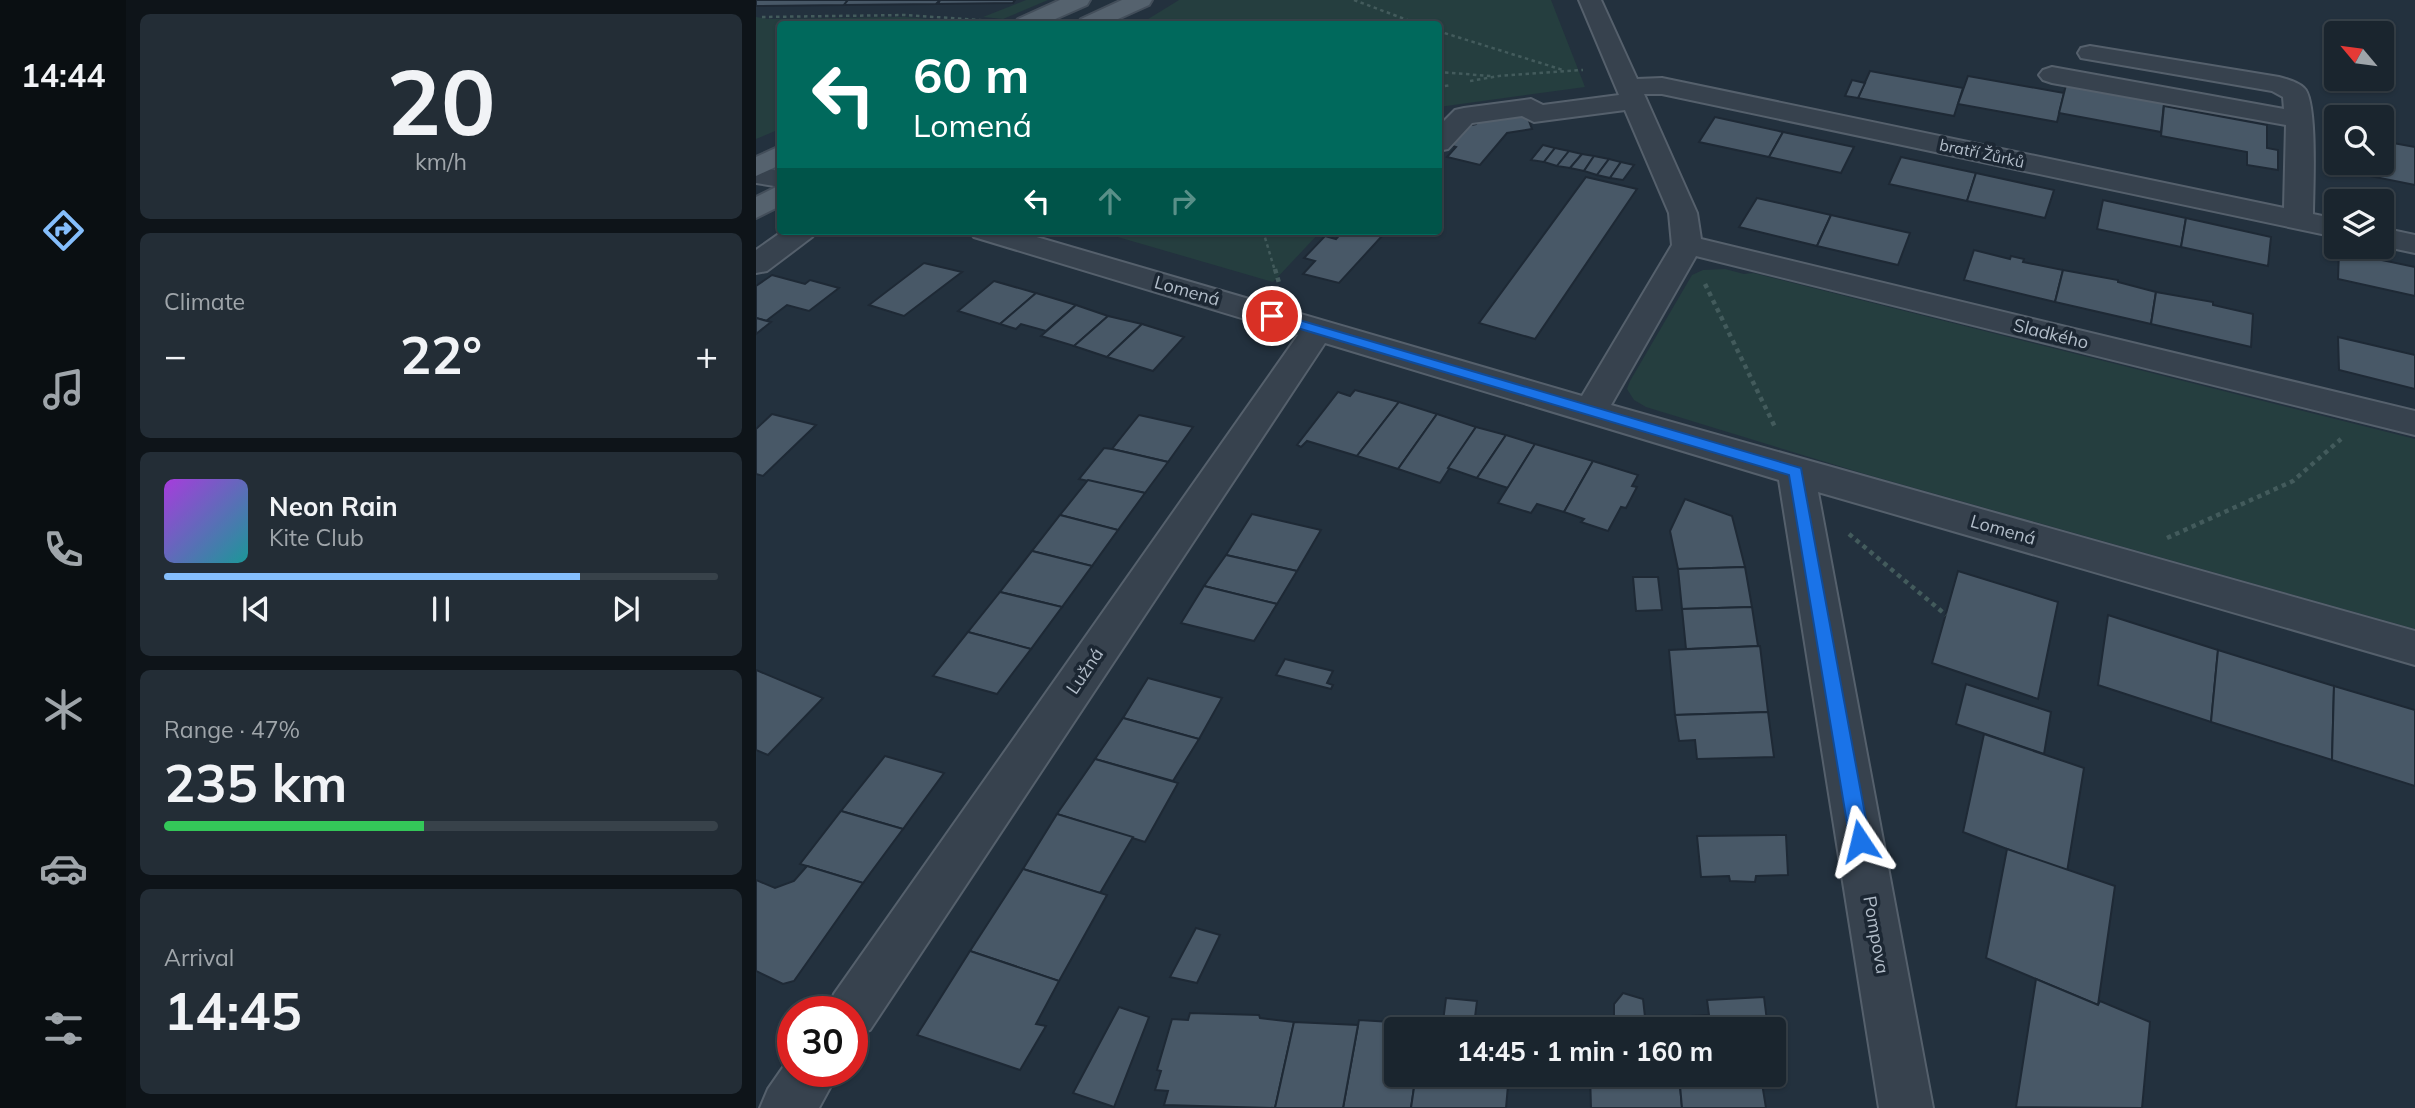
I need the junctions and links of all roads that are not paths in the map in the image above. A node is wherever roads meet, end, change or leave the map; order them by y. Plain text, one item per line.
1 (1080, 0) edge
2 (1141, 0) edge
3 (1590, 0) edge
4 (1022, 21) edge
5 (1096, 21) edge
6 (2090, 53) dead end
7 (2052, 75) dead end
8 (1631, 94) junction
9 (2300, 120) junction
10 (1442, 139) edge
11 (777, 156) edge
12 (756, 168) edge
13 (756, 175) edge
14 (777, 178) edge
15 (777, 196) edge
16 (756, 209) edge
17 (2298, 220) junction
18 (2324, 225) edge
19 (797, 235) edge
20 (998, 235) edge
21 (2394, 240) edge
22 (2415, 244) edge
23 (1687, 245) junction
24 (756, 264) edge
25 (1308, 327) junction
26 (1591, 411) junction
27 (2415, 423) edge
28 (1798, 483) junction
29 (2415, 648) edge
30 (863, 996) edge
31 (800, 1087) edge
32 (756, 1095) edge
33 (784, 1108) edge
34 (1906, 1108) edge

1 - 4 main road
2 - 5 main road
3 - 8 street
6 - 9 street
7 - 9 street
8 - 10 street, bratří Žůrků
8 - 17 street, bratří Žůrků
8 - 23 street
9 - 17 street
11 - 12 main road
13 - 14 street
15 - 16 main road
17 - 18 street, bratří Žůrků
19 - 24 street
20 - 25 street, Lomená
21 - 22 street
23 - 26 street
23 - 27 street, Sladkého
25 - 26 street, Lomená
25 - 30 street, Lužná
26 - 28 street, Lomená
28 - 29 street, Lomená
28 - 34 street, Pompova
31 - 33 street
32 - 33 street

